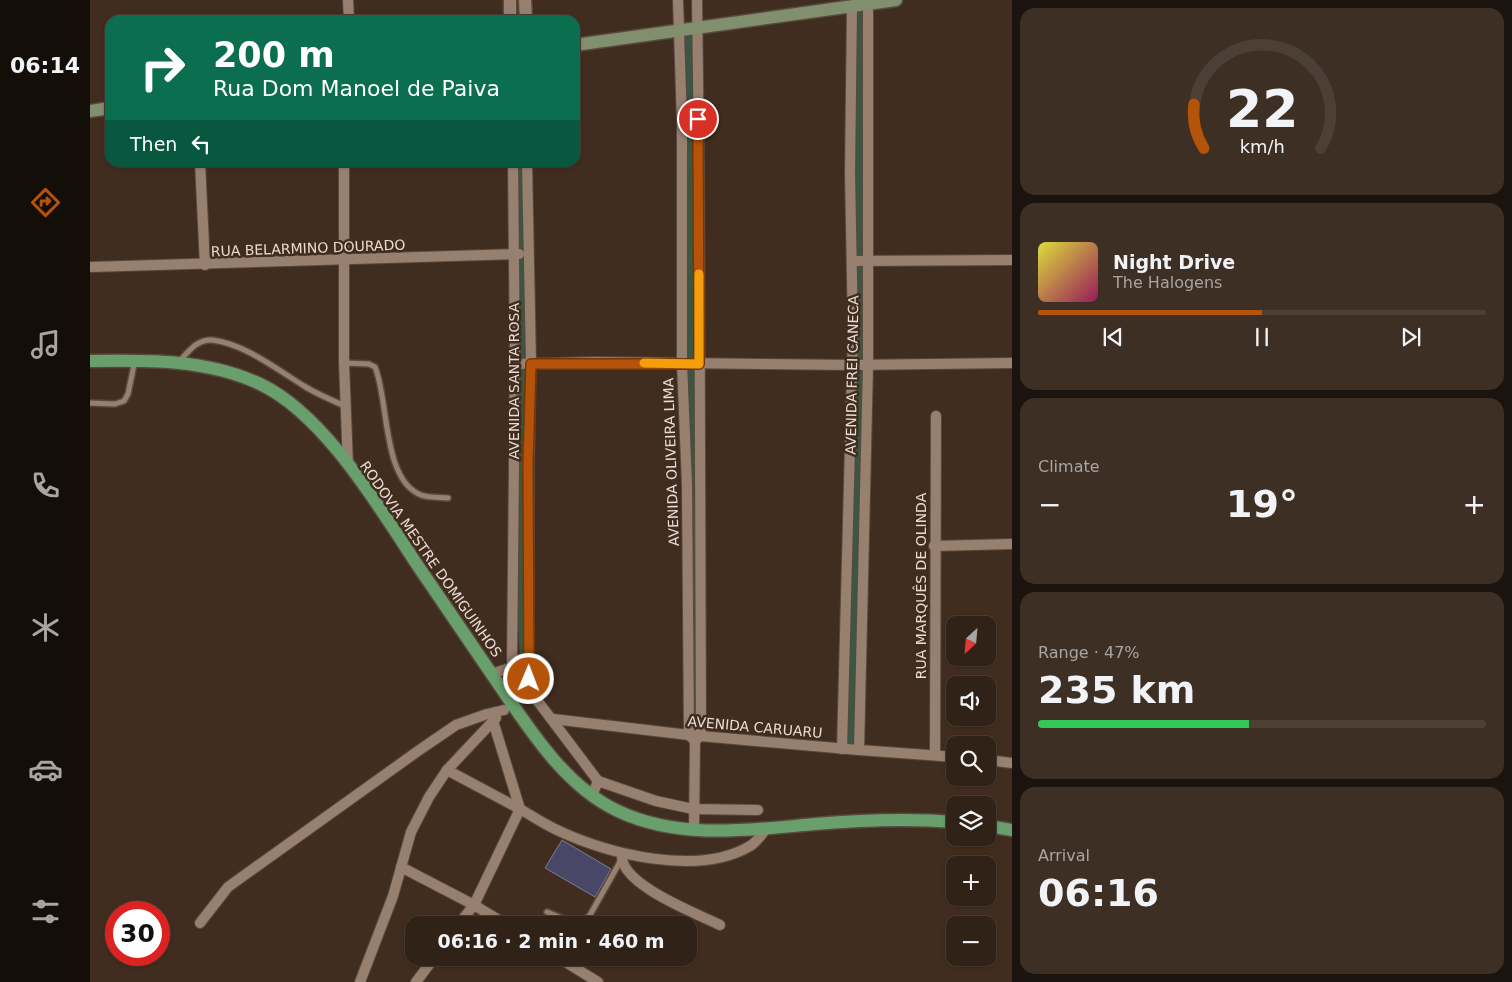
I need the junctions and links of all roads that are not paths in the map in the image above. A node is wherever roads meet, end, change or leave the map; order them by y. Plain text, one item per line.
1 (348, 0) edge
2 (510, 0) edge
3 (525, 0) edge
4 (678, 0) edge
5 (696, 0) edge
6 (896, 0) edge
7 (868, 2) edge
8 (852, 3) edge
9 (348, 15) edge
10 (510, 15) edge
11 (526, 15) edge
12 (697, 28) junction
13 (680, 30) junction
14 (580, 44) edge
15 (105, 109) edge
16 (90, 111) edge
17 (200, 167) edge
18 (344, 167) edge
19 (513, 167) edge
20 (527, 167) edge
21 (514, 254) junction
22 (528, 254) junction
23 (344, 260) junction
24 (1012, 260) edge
25 (852, 262) junction
26 (868, 262) junction
27 (205, 265) junction
28 (90, 267) edge
29 (134, 360) junction
30 (90, 361) edge
31 (179, 362) junction
32 (344, 363) junction
33 (682, 363) junction
34 (1012, 363) edge
35 (515, 364) junction
36 (531, 364) junction
37 (699, 364) junction
38 (852, 365) junction
39 (868, 365) junction
40 (90, 403) edge
41 (345, 406) junction
42 (936, 416) dead end
43 (348, 465) junction
44 (448, 498) dead end
45 (1012, 544) edge
46 (934, 546) junction
47 (687, 630) junction
48 (700, 630) junction
49 (845, 635) junction
50 (860, 636) junction
51 (512, 667) junction
52 (492, 674) junction
53 (529, 689) junction
54 (508, 707) junction
55 (553, 719) junction
56 (493, 721) junction
57 (695, 737) junction
58 (842, 749) junction
59 (859, 750) junction
60 (935, 755) junction
61 (946, 756) edge
62 (996, 761) edge
63 (1012, 763) edge
64 (447, 770) junction
65 (598, 781) junction
66 (592, 796) junction
67 (693, 808) junction
68 (520, 809) junction
69 (758, 810) dead end
70 (946, 821) edge
71 (996, 827) edge
72 (766, 829) junction
73 (694, 830) junction
74 (1012, 830) edge
75 (622, 857) junction
76 (401, 867) junction
77 (474, 904) junction
78 (547, 912) dead end
79 (465, 916) edge
80 (493, 916) edge
81 (200, 923) dead end
82 (720, 925) dead end
83 (428, 966) edge
84 (572, 966) edge
85 (360, 982) edge
86 (416, 982) edge
87 (598, 982) edge

1 - 9 street
2 - 10 street
3 - 11 street
4 - 13 street, AVENIDA OLIVEIRA LIMA
5 - 12 street, AVENIDA OLIVEIRA LIMA
6 - 7 main road
7 - 8 main road
7 - 26 street, AVENIDA FREI CANECA
8 - 12 main road
8 - 25 street, AVENIDA FREI CANECA
12 - 13 main road
12 - 37 street, AVENIDA OLIVEIRA LIMA
13 - 14 main road
13 - 33 street, AVENIDA OLIVEIRA LIMA
15 - 16 main road
17 - 27 street
18 - 23 street
19 - 21 street, AVENIDA SANTA ROSA
20 - 22 street, AVENIDA SANTA ROSA
21 - 22 street, RUA BELARMINO DOURADO
21 - 23 street, RUA BELARMINO DOURADO
21 - 35 street, AVENIDA SANTA ROSA
22 - 36 street, AVENIDA SANTA ROSA
23 - 27 street, RUA BELARMINO DOURADO
23 - 32 street
24 - 26 street
25 - 26 street
25 - 38 street, AVENIDA FREI CANECA
26 - 39 street, AVENIDA FREI CANECA
27 - 28 street, RUA BELARMINO DOURADO
29 - 30 main road, RODOVIA MESTRE DOMIGUINHOS
29 - 31 main road, RODOVIA MESTRE DOMIGUINHOS
29 - 40 lane
31 - 41 lane
31 - 43 main road, RODOVIA MESTRE DOMIGUINHOS
32 - 41 street
32 - 44 lane
33 - 36 street
33 - 37 street
33 - 47 street, AVENIDA OLIVEIRA LIMA
34 - 39 street
35 - 36 street
35 - 51 street, AVENIDA SANTA ROSA
36 - 53 street, AVENIDA SANTA ROSA
37 - 38 street
37 - 48 street, AVENIDA OLIVEIRA LIMA
38 - 39 street
38 - 49 street, AVENIDA FREI CANECA
39 - 50 street, AVENIDA FREI CANECA
41 - 43 street
42 - 46 street, RUA MARQUÊS DE OLINDA
43 - 52 main road, RODOVIA MESTRE DOMIGUINHOS
45 - 46 street
46 - 60 street, RUA MARQUÊS DE OLINDA
47 - 48 street
47 - 57 street, AVENIDA OLIVEIRA LIMA
48 - 57 street, AVENIDA OLIVEIRA LIMA
49 - 50 street
49 - 58 street, AVENIDA FREI CANECA
50 - 59 street, AVENIDA FREI CANECA
51 - 52 street
51 - 53 street
52 - 54 main road, RODOVIA MESTRE DOMIGUINHOS
53 - 55 street
54 - 56 street
54 - 66 main road, RODOVIA MESTRE DOMIGUINHOS
54 - 81 street
55 - 57 street, AVENIDA CARUARU
55 - 65 street
56 - 64 street
56 - 68 street
57 - 58 street, AVENIDA CARUARU
57 - 67 street, AVENIDA OLIVEIRA LIMA
58 - 59 street, AVENIDA CARUARU
59 - 60 street, AVENIDA CARUARU
60 - 61 street, AVENIDA CARUARU
62 - 63 street
64 - 68 street
64 - 76 street
65 - 66 street
65 - 67 street
66 - 73 main road, RODOVIA MESTRE DOMIGUINHOS
67 - 69 street
67 - 73 street, AVENIDA OLIVEIRA LIMA
68 - 75 street
68 - 77 street
70 - 72 main road, RODOVIA MESTRE DOMIGUINHOS
71 - 74 main road
72 - 73 main road, RODOVIA MESTRE DOMIGUINHOS
72 - 75 street
75 - 78 lane
75 - 82 street
76 - 77 street
76 - 85 street
77 - 79 street
77 - 80 street
83 - 86 street
84 - 87 street

